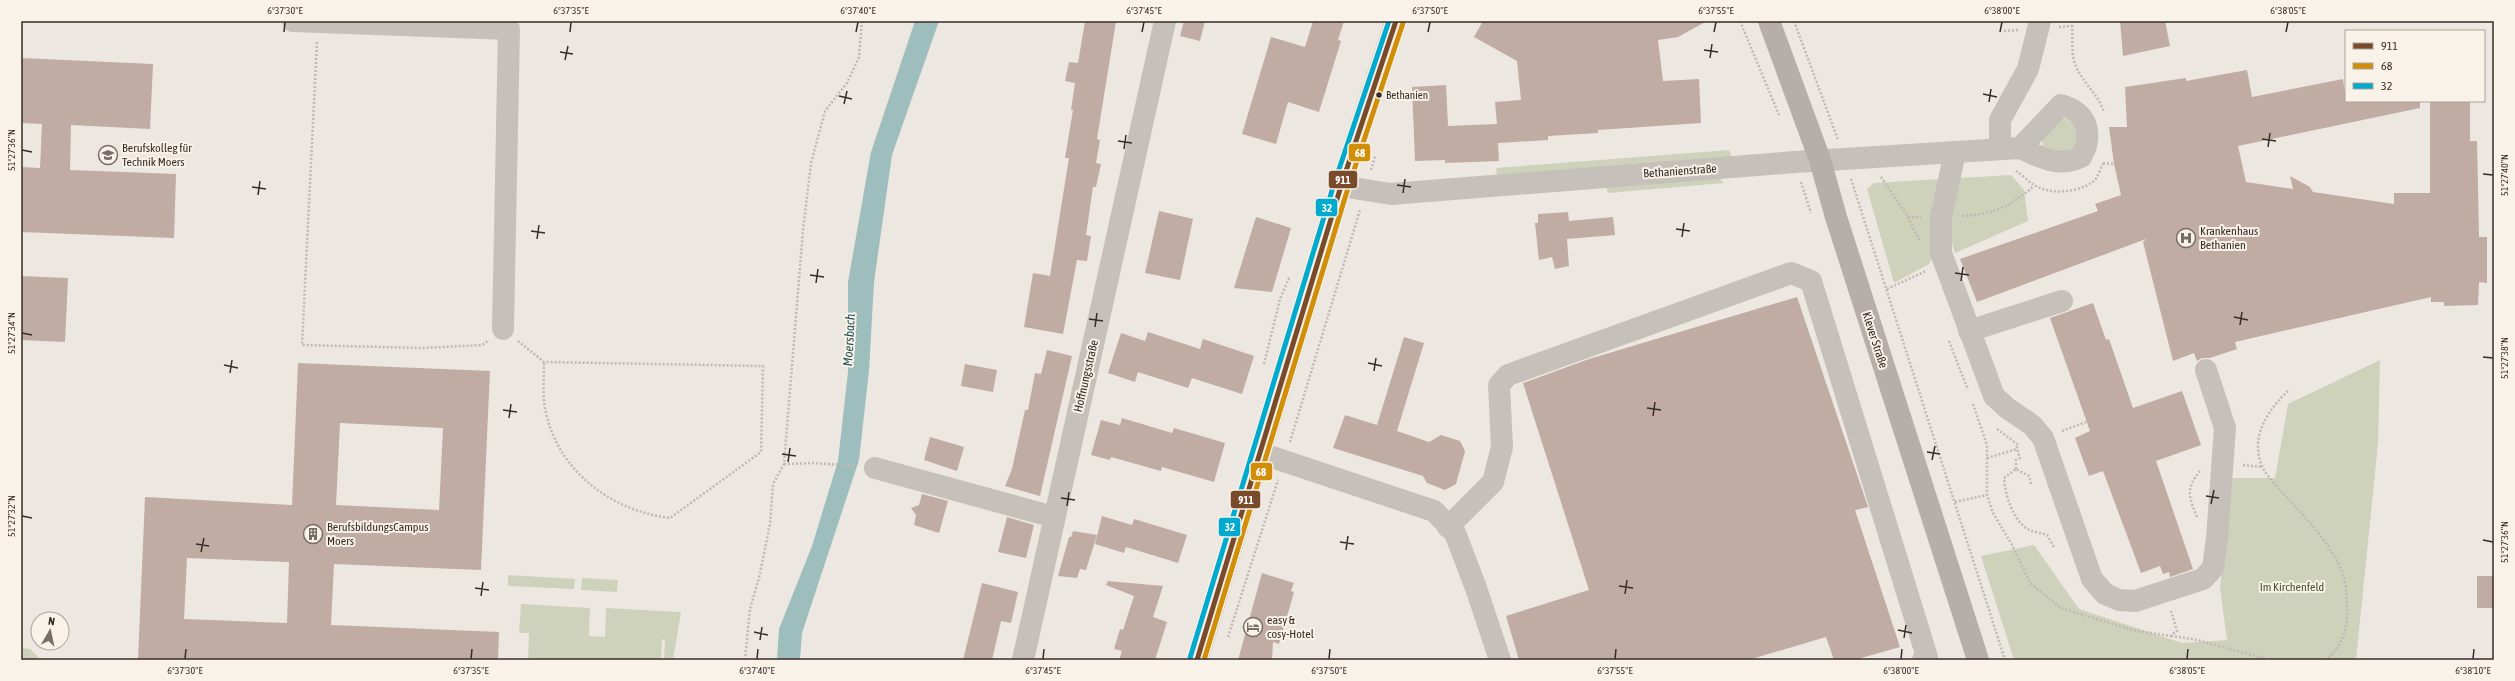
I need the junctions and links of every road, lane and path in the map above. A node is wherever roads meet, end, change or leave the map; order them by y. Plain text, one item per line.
1 (293, 21) edge
2 (862, 21) edge
3 (1165, 21) edge
4 (1396, 21) edge
5 (1769, 21) edge
6 (1794, 21) edge
7 (2040, 21) edge
8 (2072, 21) edge
9 (2087, 86) dead end
10 (2010, 148) junction
11 (1955, 152) junction
12 (1375, 154) dead end
13 (1844, 159) junction
14 (1820, 160) junction
15 (2103, 163) dead end
16 (2114, 164) dead end
17 (1341, 186) junction
18 (1366, 190) junction
19 (1931, 269) dead end
20 (1887, 289) junction
21 (2062, 301) dead end
22 (503, 329) dead end
23 (1969, 331) junction
24 (2206, 370) dead end
25 (2288, 391) dead end
26 (1972, 400) dead end
27 (2017, 444) dead end
28 (2017, 449) junction
29 (1260, 453) junction
30 (1987, 458) junction
31 (1284, 462) junction
32 (784, 464) junction
33 (874, 468) joint
34 (2205, 468) dead end
35 (2016, 469) junction
36 (2031, 484) dead end
37 (1987, 495) junction
38 (1955, 502) junction
39 (1054, 517) junction
40 (2198, 522) dead end
41 (1448, 527) junction
42 (2054, 546) dead end
43 (2163, 592) junction
44 (2170, 636) junction
45 (1227, 638) dead end
46 (745, 660) edge
47 (1023, 660) edge
48 (1197, 660) edge
49 (1500, 660) edge
50 (1923, 660) edge
51 (1978, 660) edge
52 (2005, 660) edge
53 (2270, 660) edge
54 (2325, 660) edge

1 - 22 street
2 - 32 path
3 - 39 street, Hoffnungsstraße
4 - 17 main road
5 - 14 main road, Klever Straße
6 - 13 path
7 - 10 street
8 - 9 path
10 - 10 street, Bethanienstraße
10 - 11 street, Bethanienstraße
11 - 13 street, Bethanienstraße
11 - 23 street
12 - 18 path
13 - 14 street, Bethanienstraße
13 - 20 path
14 - 18 street, Bethanienstraße
14 - 51 main road, Klever Straße
15 - 16 path
17 - 18 street, Bethanienstraße
17 - 29 main road
18 - 31 path
19 - 20 path
20 - 38 path
21 - 23 street
23 - 43 street
24 - 43 street
25 - 54 path
26 - 30 path
27 - 28 path
28 - 30 path
28 - 35 path
29 - 31 street
29 - 48 main road
30 - 37 path
31 - 41 street
31 - 45 path
32 - 33 path
32 - 46 path
33 - 39 street
34 - 40 path
35 - 36 path
35 - 42 path
37 - 38 path
37 - 44 path
38 - 52 path
39 - 47 street, Hoffnungsstraße
41 - 49 street
41 - 50 street
43 - 44 path
44 - 53 path

